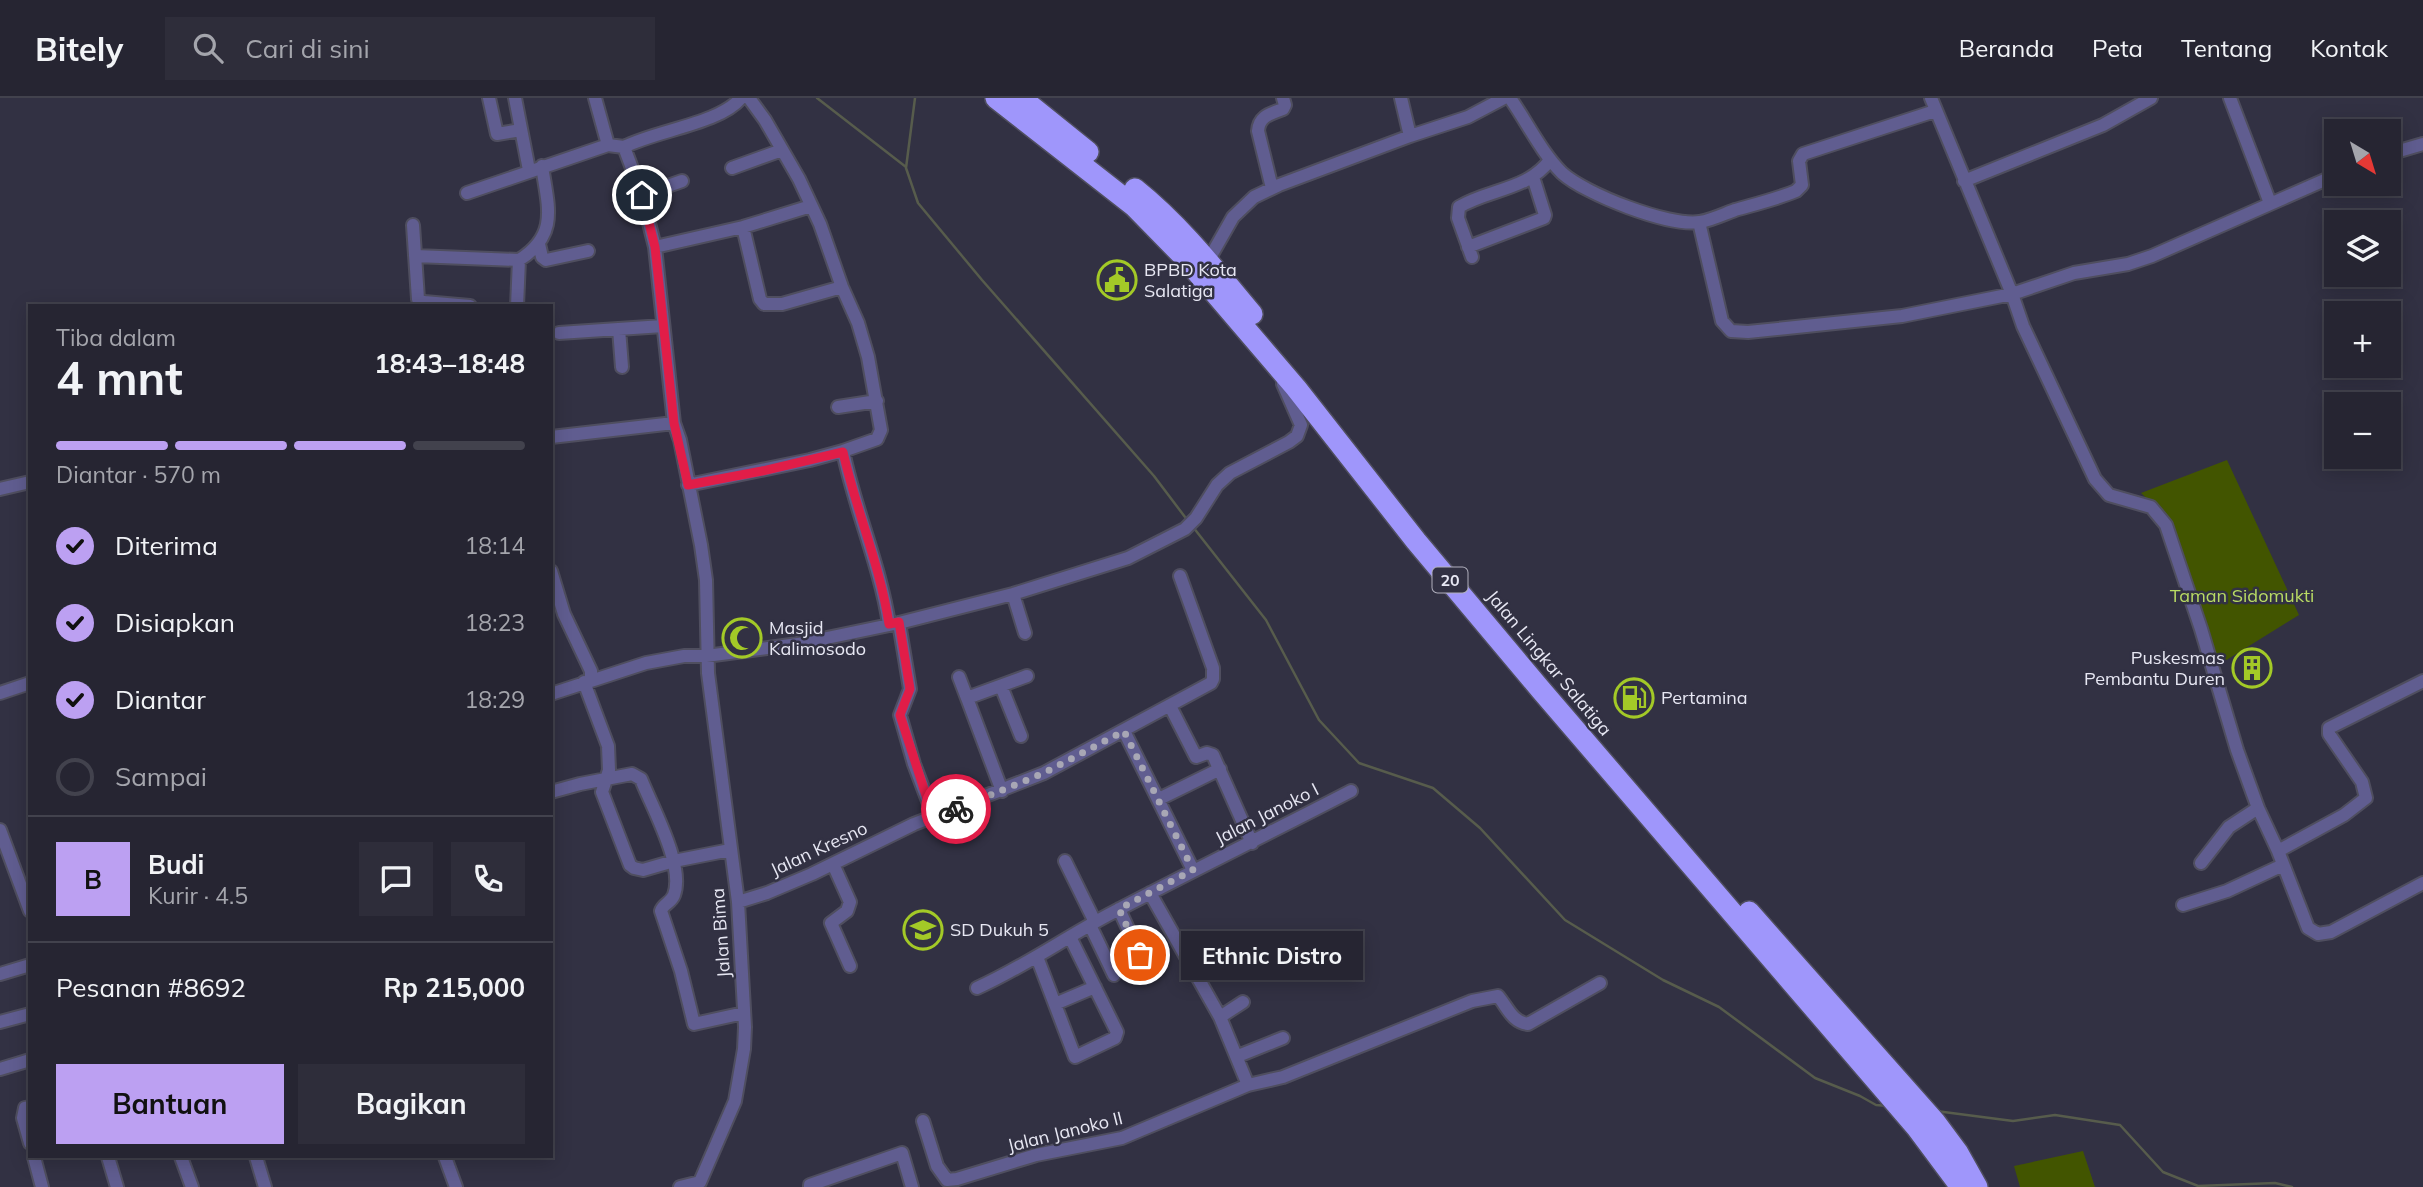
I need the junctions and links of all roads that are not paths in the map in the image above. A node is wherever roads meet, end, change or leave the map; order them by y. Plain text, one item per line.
1 (489, 98) edge
2 (515, 98) edge
3 (596, 98) edge
4 (741, 98) edge
5 (749, 98) edge
6 (996, 98) edge
7 (1021, 98) edge
8 (1283, 98) edge
9 (1401, 98) edge
10 (1504, 98) edge
11 (1510, 98) edge
12 (2151, 98) edge
13 (2230, 98) edge
14 (1933, 104) edge
15 (521, 131) junction
16 (1410, 136) junction
17 (2423, 144) edge
18 (608, 145) junction
19 (624, 147) junction
20 (782, 150) junction
21 (2401, 150) edge
22 (1550, 160) junction
23 (542, 166) junction
24 (732, 168) dead end
25 (529, 170) junction
26 (1533, 177) junction
27 (2324, 180) edge
28 (682, 181) dead end
29 (1964, 181) junction
30 (1272, 188) junction
31 (467, 193) dead end
32 (642, 195) junction
33 (2270, 203) junction
34 (811, 206) junction
35 (1699, 222) junction
36 (413, 225) dead end
37 (743, 227) junction
38 (539, 244) junction
39 (655, 247) junction
40 (587, 251) dead end
41 (415, 256) junction
42 (519, 260) junction
43 (1208, 261) junction
44 (842, 287) junction
45 (2012, 293) junction
46 (1230, 299) junction
47 (447, 304) edge
48 (517, 304) edge
49 (663, 326) junction
50 (619, 329) junction
51 (559, 333) dead end
52 (1270, 346) junction
53 (622, 367) dead end
54 (877, 401) junction
55 (838, 407) dead end
56 (674, 423) junction
57 (553, 437) edge
58 (843, 452) junction
59 (28, 482) edge
60 (688, 485) junction
61 (0, 489) edge
62 (1181, 576) dead end
63 (553, 578) edge
64 (1013, 594) junction
65 (894, 623) junction
66 (1025, 633) dead end
67 (706, 656) junction
68 (1027, 676) dead end
69 (959, 677) dead end
70 (587, 681) junction
71 (2423, 681) edge
72 (28, 684) edge
73 (1001, 686) junction
74 (0, 693) edge
75 (553, 693) edge
76 (967, 698) junction
77 (1170, 706) junction
78 (1124, 731) junction
79 (1021, 736) dead end
80 (1220, 769) junction
81 (606, 780) junction
82 (553, 791) edge
83 (1002, 791) junction
84 (1351, 791) dead end
85 (1159, 799) junction
86 (2258, 808) junction
87 (933, 817) junction
88 (0, 830) edge
89 (1252, 843) junction
90 (730, 850) junction
91 (2278, 850) junction
92 (674, 861) junction
93 (1065, 861) dead end
94 (2200, 863) dead end
95 (832, 864) junction
96 (2283, 864) junction
97 (1193, 870) junction
98 (2423, 883) edge
99 (1150, 892) junction
100 (738, 902) junction
101 (2183, 905) dead end
102 (28, 906) edge
103 (1119, 909) junction
104 (1093, 923) junction
105 (1070, 937) junction
106 (1140, 955) dead end
107 (1037, 957) junction
108 (28, 966) edge
109 (850, 966) dead end
110 (0, 974) edge
111 (1114, 975) dead end
112 (1600, 983) dead end
113 (1095, 987) junction
114 (976, 988) dead end
115 (1243, 1002) dead end
116 (1055, 1004) junction
117 (744, 1013) junction
118 (28, 1014) edge
119 (1220, 1017) junction
120 (0, 1021) edge
121 (1283, 1038) dead end
122 (1238, 1056) junction
123 (28, 1061) edge
124 (0, 1069) edge
125 (1248, 1085) junction
126 (28, 1107) edge
127 (923, 1121) dead end
128 (1926, 1125) junction
129 (28, 1136) edge
130 (34, 1158) edge
131 (108, 1158) edge
132 (181, 1158) edge
133 (256, 1158) edge
134 (445, 1158) edge
135 (701, 1184) edge
136 (42, 1187) edge
137 (117, 1187) edge
138 (192, 1187) edge
139 (265, 1187) edge
140 (456, 1187) edge
141 (680, 1187) edge
142 (810, 1187) edge
143 (912, 1187) edge
144 (1961, 1187) edge
145 (1977, 1187) edge

1 - 15 street
2 - 15 street
3 - 18 street
4 - 19 street
5 - 20 street
6 - 46 highway, Jalan Lingkar Salatiga / 20
7 - 43 highway, Jalan Lingkar Salatiga / 20
8 - 30 street
9 - 16 street
10 - 16 street
11 - 22 street
12 - 29 street
13 - 33 street
14 - 29 street
14 - 35 street
15 - 25 street
16 - 30 street
17 - 21 street
18 - 19 street
18 - 23 street
19 - 32 street, Jalan Bima
20 - 24 street
20 - 34 street
22 - 26 street
22 - 35 street
23 - 25 street
23 - 38 street
25 - 31 street
26 - 26 street
27 - 33 street
28 - 32 street
29 - 45 street
30 - 43 street
32 - 39 street, Jalan Bima
33 - 45 street
34 - 37 street
34 - 44 street
35 - 45 street
36 - 41 street
37 - 39 street
37 - 44 street
38 - 40 street
38 - 42 street
39 - 49 street, Jalan Bima
41 - 42 street
41 - 47 street
42 - 48 street
43 - 46 highway, Jalan Lingkar Salatiga / 20
44 - 54 street
45 - 86 street
46 - 52 highway, Jalan Lingkar Salatiga / 20
49 - 50 street
49 - 56 street, Jalan Bima
50 - 51 street
50 - 53 street
52 - 64 street
52 - 128 highway, Jalan Lingkar Salatiga / 20
54 - 55 street
54 - 58 street
56 - 57 street
56 - 60 street, Jalan Bima
58 - 60 street
58 - 65 street
59 - 61 street
60 - 67 street, Jalan Bima
62 - 77 street, Jalan Kresno
63 - 70 street
64 - 65 street
64 - 66 street
65 - 67 street
65 - 87 street
67 - 70 street
67 - 90 street, Jalan Bima
68 - 73 street
69 - 76 street
70 - 75 street
70 - 81 street
71 - 91 street
72 - 74 street
73 - 76 street
73 - 79 street
76 - 83 street
77 - 78 street, Jalan Kresno
77 - 80 street
78 - 83 street, Jalan Kresno
78 - 85 street
80 - 85 street
80 - 89 street
81 - 82 street
81 - 92 street
81 - 92 street
83 - 87 street, Jalan Kresno
84 - 89 street, Jalan Janoko I
85 - 97 street
86 - 91 street
86 - 94 street
87 - 95 street, Jalan Kresno
88 - 102 street
89 - 97 street, Jalan Janoko I
90 - 92 street
90 - 100 street, Jalan Bima
91 - 96 street
92 - 117 street
93 - 104 street
95 - 100 street, Jalan Kresno
95 - 109 street
96 - 98 street
96 - 101 street
97 - 99 street, Jalan Janoko I
99 - 103 street, Jalan Janoko I
99 - 119 street
100 - 117 street, Jalan Bima
103 - 104 street, Jalan Janoko I
103 - 106 street
104 - 105 street, Jalan Janoko I
104 - 111 street
105 - 107 street, Jalan Janoko I
105 - 113 street
107 - 114 street, Jalan Janoko I
107 - 116 street
108 - 110 street
112 - 125 street, Jalan Janoko II
113 - 116 street
113 - 116 street
115 - 119 street
117 - 135 street, Jalan Bima
118 - 120 street
119 - 122 street
121 - 122 street
122 - 125 street
123 - 124 street
125 - 127 street, Jalan Janoko II
126 - 129 street
128 - 144 highway, Jalan Lingkar Salatiga / 20
128 - 145 highway, Jalan Lingkar Salatiga / 20
130 - 136 street
131 - 137 street
132 - 138 street
133 - 139 street
134 - 140 street
135 - 141 street, Jalan Bima
142 - 143 street

